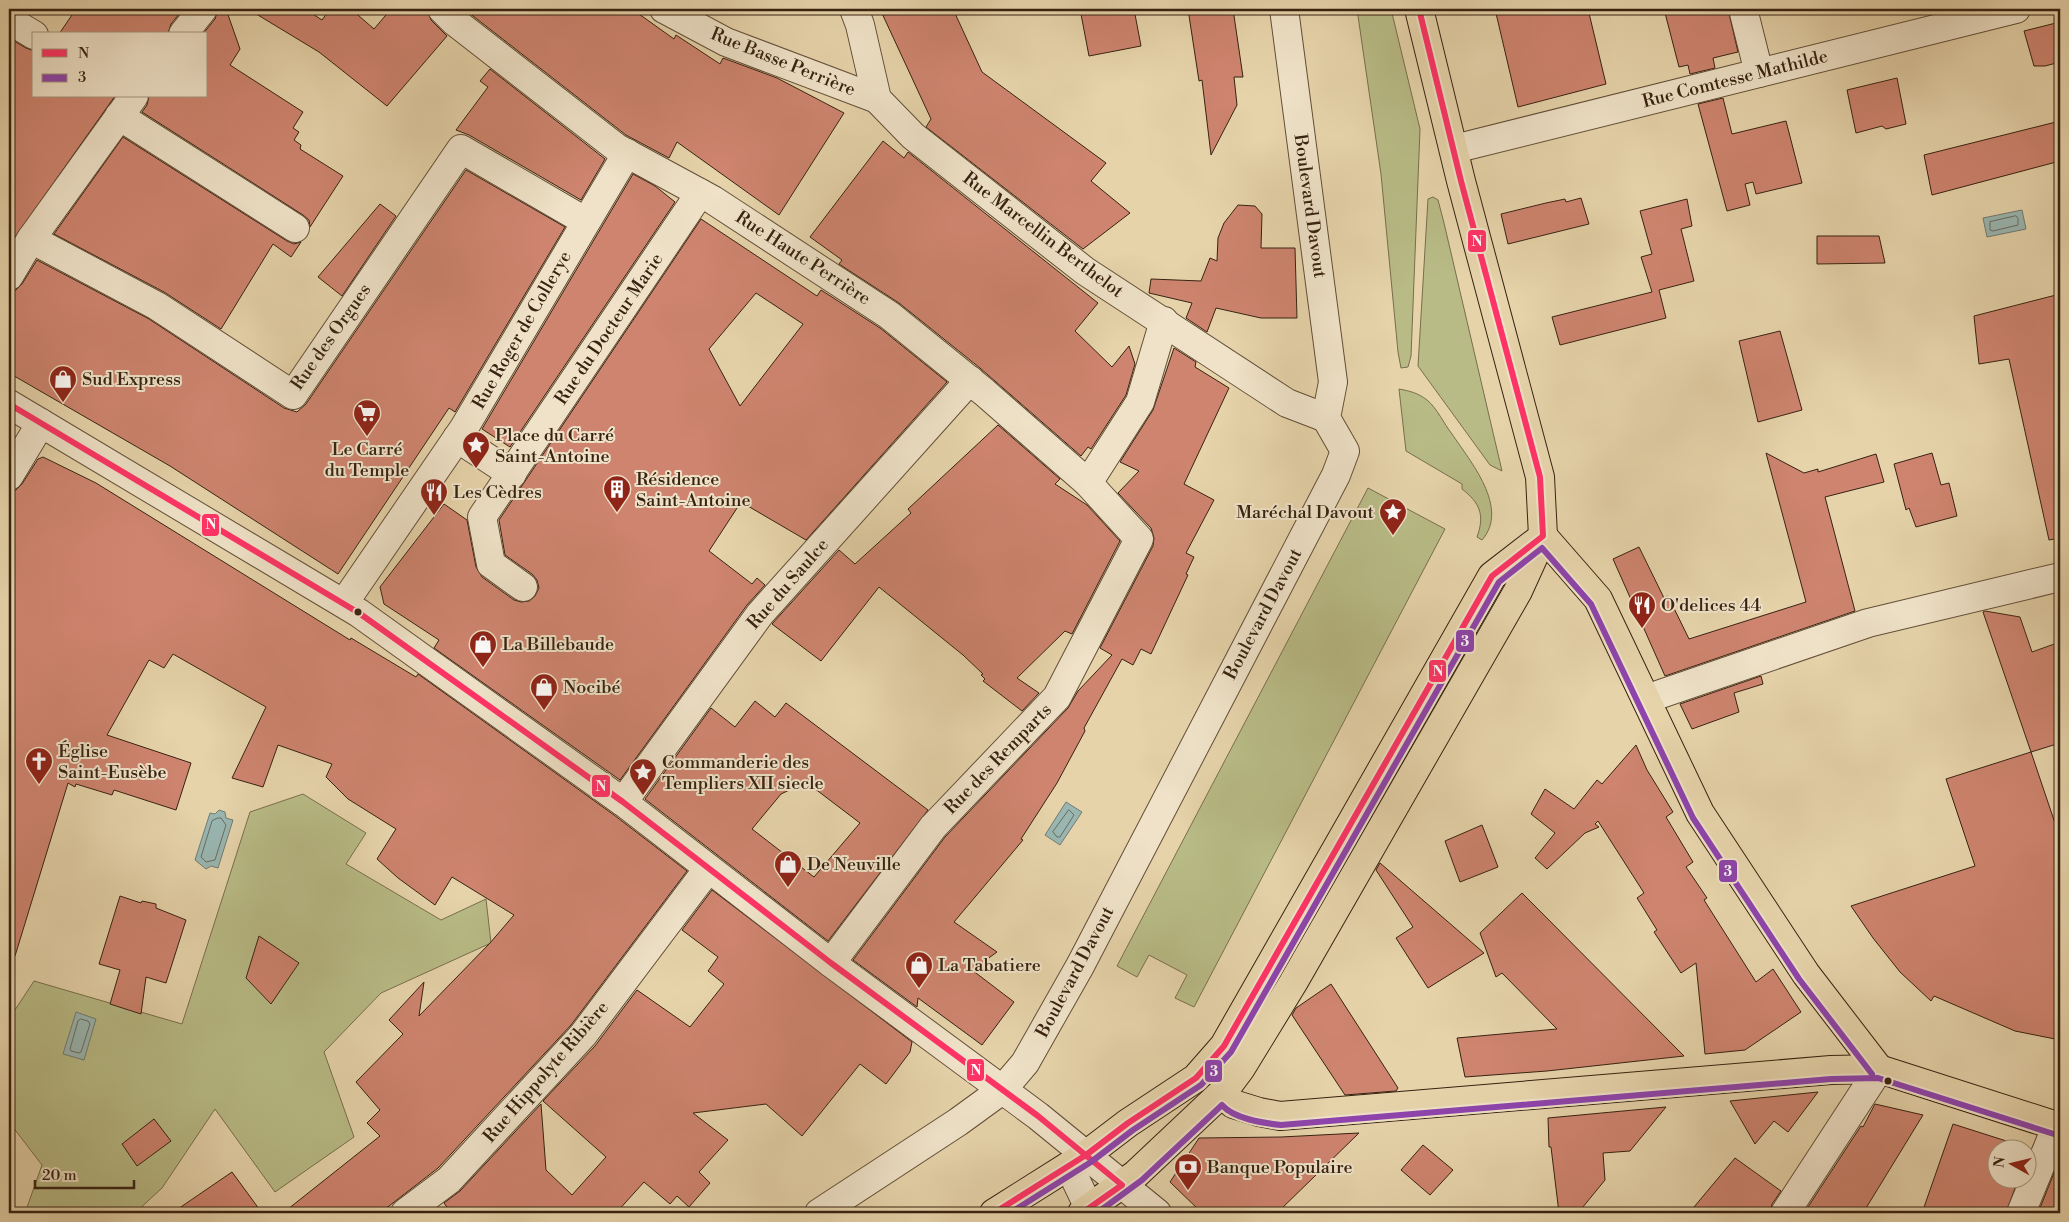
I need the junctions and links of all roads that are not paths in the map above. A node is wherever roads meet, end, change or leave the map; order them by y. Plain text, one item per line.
1 (203, 9) edge
2 (442, 9) edge
3 (664, 9) edge
4 (854, 9) edge
5 (1284, 9) edge
6 (1419, 9) edge
7 (1743, 9) edge
8 (2016, 9) edge
9 (9, 20) edge
10 (185, 32) edge
11 (32, 34) edge
12 (1759, 73) junction
13 (877, 99) junction
14 (127, 106) edge
15 (1454, 149) junction
16 (627, 153) junction
17 (700, 193) junction
18 (585, 222) junction
19 (295, 228) dead end
20 (31, 239) junction
21 (9, 276) edge
22 (1164, 322) junction
23 (970, 380) junction
24 (9, 404) edge
25 (1326, 418) junction
26 (41, 423) junction
27 (457, 438) junction
28 (512, 474) junction
29 (9, 476) edge
30 (1088, 483) junction
31 (1543, 536) junction
32 (1140, 539) joint
33 (2060, 577) edge
34 (523, 587) dead end
35 (344, 603) junction
36 (1646, 699) junction
37 (623, 802) junction
38 (708, 869) junction
39 (831, 963) junction
40 (1224, 1046) junction
41 (1879, 1069) junction
42 (1002, 1090) junction
43 (1222, 1092) junction
44 (2059, 1126) edge
45 (1077, 1160) junction
46 (1122, 1185) junction
47 (1089, 1212) edge
48 (405, 1213) edge
49 (819, 1213) edge
50 (994, 1213) edge
51 (1157, 1213) edge
52 (1785, 1213) edge
53 (2021, 1213) edge

1 - 10 street
2 - 16 street, Rue Haute Perrière
3 - 13 street, Rue Basse Perrière
4 - 13 street
5 - 25 street, Boulevard Davout
6 - 15 main road
7 - 12 street
8 - 12 street, Rue Comtesse Mathilde
9 - 11 street
12 - 15 street, Rue Comtesse Mathilde
13 - 22 street, Rue Marcellin Berthelot
14 - 19 street
14 - 20 street
15 - 31 main road
16 - 17 street, Rue Haute Perrière
16 - 18 street, Rue Roger de Collerye
17 - 23 street, Rue Haute Perrière
17 - 28 street, Rue du Docteur Marie
18 - 20 street, Rue des Orgues
18 - 27 street, Rue Roger de Collerye
20 - 21 street
22 - 25 street, Rue Marcellin Berthelot
22 - 30 street
23 - 30 street, Rue Haute Perrière
23 - 37 street, Rue du Saulce
24 - 26 street
25 - 42 street, Boulevard Davout
26 - 29 street
26 - 35 street
27 - 28 street
27 - 35 street, Rue Roger de Collerye
28 - 34 street, Rue du Docteur Marie
30 - 32 street, Rue Haute Perrière
31 - 36 main road
31 - 40 main road
31 - 43 main road
32 - 39 street, Rue des Remparts
33 - 36 street
35 - 37 street
36 - 41 main road
37 - 38 street
38 - 39 street
38 - 48 street, Rue Hippolyte Ribière
39 - 42 street
40 - 43 main road
40 - 45 main road
41 - 43 main road
41 - 44 main road
41 - 52 street
42 - 45 street
42 - 49 street
43 - 46 main road
44 - 53 street
45 - 46 street
45 - 47 street
45 - 50 main road
46 - 47 main road
46 - 51 street

